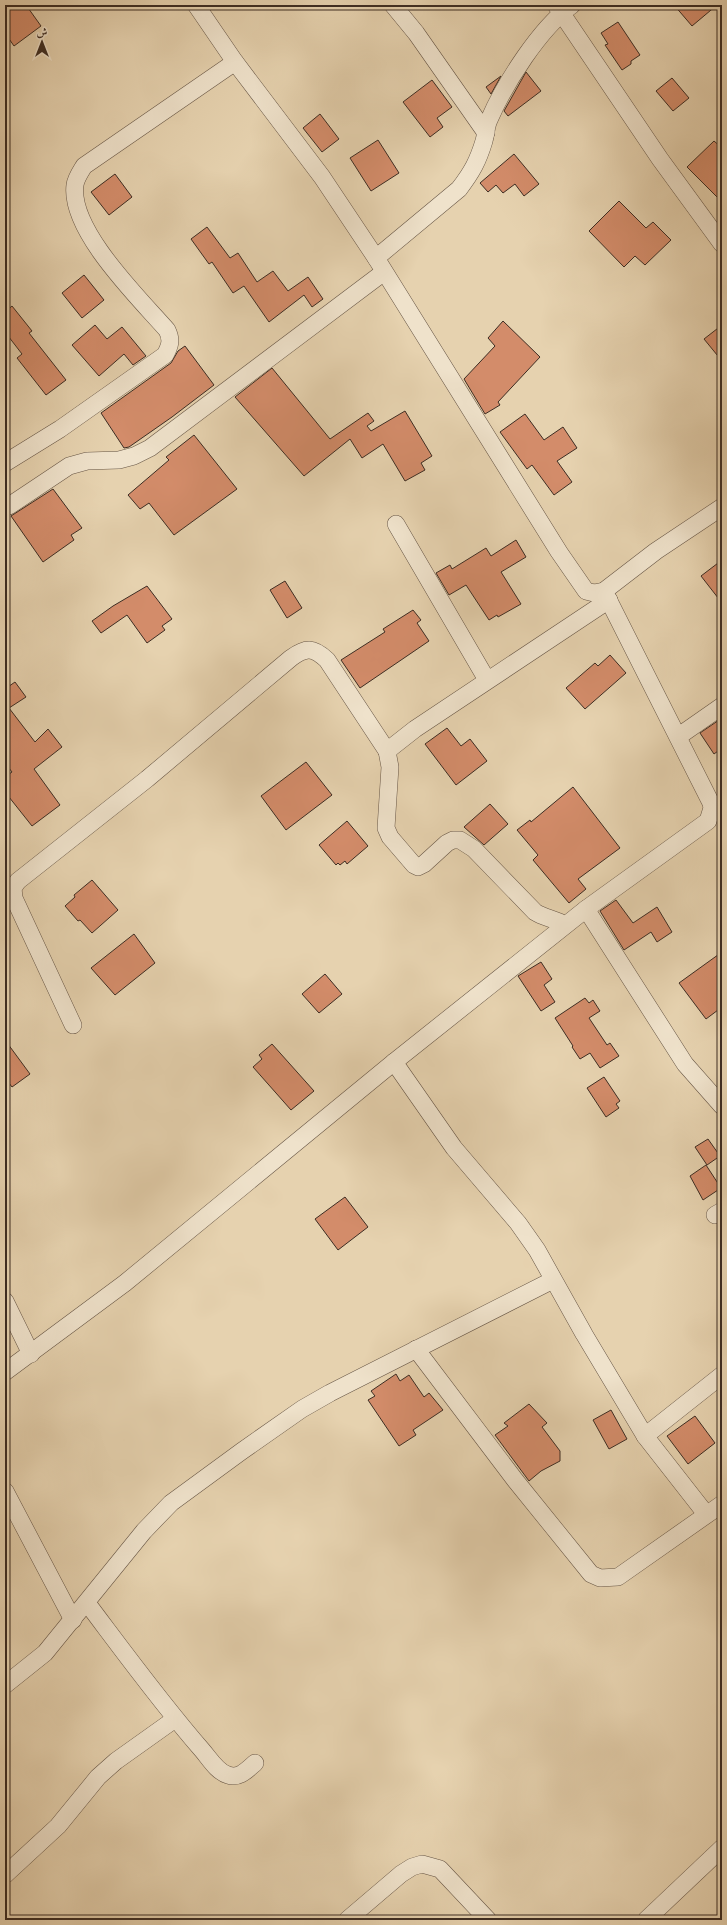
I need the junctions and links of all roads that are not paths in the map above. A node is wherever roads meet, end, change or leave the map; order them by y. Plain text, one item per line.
1 (196, 5) edge
2 (393, 5) edge
3 (563, 8) edge
4 (236, 62) junction
5 (486, 133) junction
6 (722, 244) edge
7 (380, 265) junction
8 (5, 464) edge
9 (9, 506) dead end
10 (722, 507) edge
11 (396, 524) dead end
12 (606, 596) junction
13 (487, 680) junction
14 (722, 706) edge
15 (679, 736) junction
16 (387, 751) junction
17 (717, 805) edge
18 (586, 909) junction
19 (565, 925) junction
20 (73, 1025) dead end
21 (394, 1062) junction
22 (722, 1106) edge
23 (553, 1280) junction
24 (5, 1301) edge
25 (416, 1349) junction
26 (31, 1354) junction
27 (5, 1372) edge
28 (722, 1375) edge
29 (645, 1436) junction
30 (5, 1491) edge
31 (722, 1504) edge
32 (706, 1514) junction
33 (87, 1603) junction
34 (73, 1620) junction
35 (5, 1685) edge
36 (175, 1719) junction
37 (255, 1764) dead end
38 (722, 1848) edge
39 (5, 1875) edge
40 (347, 1920) edge
41 (488, 1920) edge
42 (646, 1920) edge

1 - 4 street
2 - 5 street
3 - 5 street
3 - 6 street
4 - 7 street
4 - 8 street
5 - 7 street
7 - 9 street
7 - 12 street
10 - 12 street
11 - 13 street
12 - 13 street
12 - 15 street
13 - 16 street
14 - 15 street
15 - 17 street
16 - 19 street
16 - 20 street
17 - 18 street
18 - 19 street
18 - 22 street
19 - 21 street
21 - 23 street
21 - 26 street
23 - 25 street
23 - 29 street
24 - 26 street
25 - 32 street
25 - 33 street
26 - 27 street
28 - 29 street
29 - 32 street
30 - 34 street
31 - 32 street
33 - 34 street
33 - 36 street
34 - 35 street
36 - 37 street
36 - 39 street
38 - 42 street
40 - 41 street

